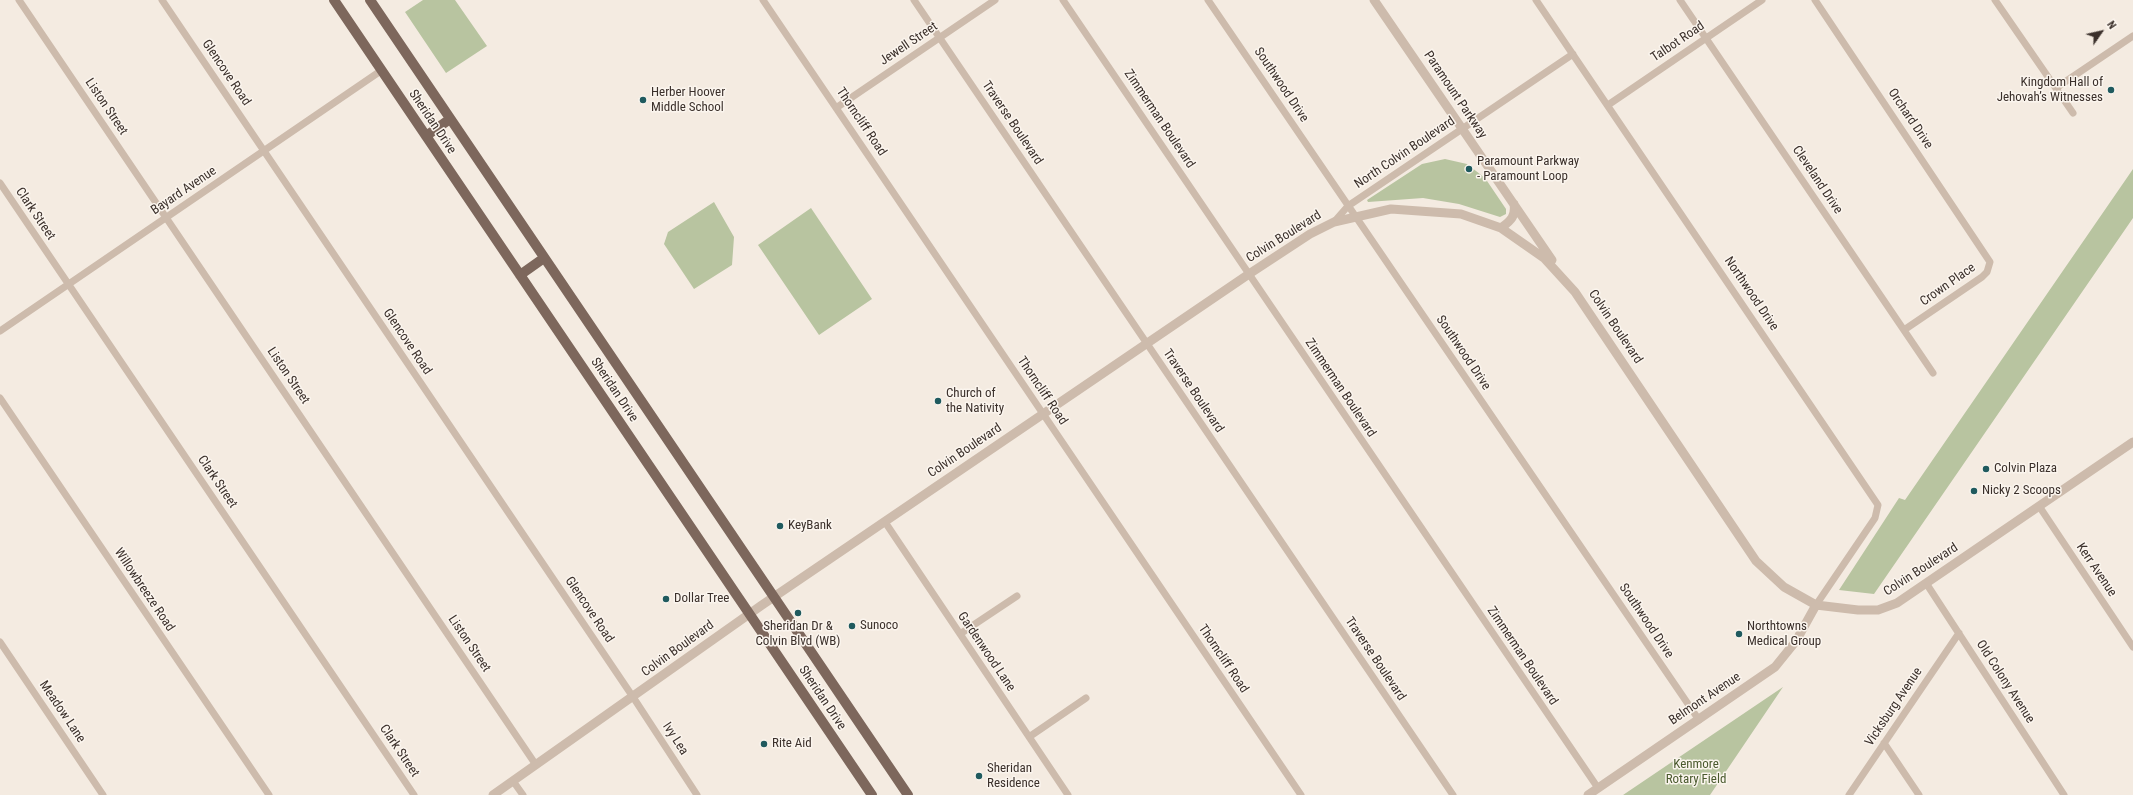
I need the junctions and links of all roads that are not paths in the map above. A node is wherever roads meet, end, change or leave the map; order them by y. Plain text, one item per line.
1 (19, 0) edge
2 (162, 0) edge
3 (334, 0) edge
4 (370, 0) edge
5 (763, 0) edge
6 (914, 0) edge
7 (994, 0) edge
8 (1064, 0) edge
9 (1208, 0) edge
10 (1374, 0) edge
11 (1536, 0) edge
12 (1680, 0) edge
13 (1762, 0) edge
14 (1815, 0) edge
15 (1995, 0) edge
16 (2133, 36) edge
17 (940, 38) junction
18 (1706, 38) junction
19 (1573, 54) junction
20 (382, 70) junction
21 (2056, 88) junction
22 (1608, 105) junction
23 (836, 108) junction
24 (2073, 113) dead end
25 (450, 118) junction
26 (1462, 129) junction
27 (426, 136) junction
28 (264, 151) junction
29 (0, 183) edge
30 (1514, 204) junction
31 (1348, 206) junction
32 (1355, 216) junction
33 (166, 217) junction
34 (1334, 222) junction
35 (1501, 228) junction
36 (1985, 252) joint
37 (544, 258) junction
38 (1249, 274) junction
39 (520, 275) junction
40 (1562, 276) junction
41 (68, 284) junction
42 (1904, 330) junction
43 (0, 331) edge
44 (1147, 343) junction
45 (1933, 373) dead end
46 (0, 398) edge
47 (1043, 414) junction
48 (2133, 442) edge
49 (2039, 506) junction
50 (885, 522) junction
51 (1926, 583) junction
52 (1017, 596) dead end
53 (774, 597) junction
54 (1816, 604) junction
55 (750, 614) junction
56 (1959, 633) junction
57 (960, 634) junction
58 (0, 642) edge
59 (2133, 647) edge
60 (633, 697) junction
61 (1086, 698) dead end
62 (1699, 720) junction
63 (1030, 737) junction
64 (1884, 743) junction
65 (536, 765) junction
66 (513, 781) junction
67 (1598, 788) junction
68 (103, 795) edge
69 (269, 795) edge
70 (414, 795) edge
71 (493, 795) edge
72 (523, 795) edge
73 (697, 795) edge
74 (872, 795) edge
75 (908, 795) edge
76 (1068, 795) edge
77 (1301, 795) edge
78 (1454, 795) edge
79 (1588, 795) edge
80 (1849, 795) edge
81 (1919, 795) edge
82 (2064, 795) edge

1 - 33 street, Liston Street
2 - 28 street, Glencove Road
3 - 20 main road, Sheridan Drive
4 - 25 main road, Sheridan Drive
5 - 23 street, Thorncliff Road
6 - 17 street, Traverse Boulevard
7 - 17 street, Jewell Street
8 - 38 street, Zimmerman Boulevard
9 - 31 street, Southwood Drive
10 - 26 street, Paramount Parkway
11 - 19 street, Northwood Drive
12 - 18 street, Cleveland Drive
13 - 18 street, Talbot Road
14 - 36 street, Orchard Drive
15 - 21 street
16 - 21 street
17 - 23 street, Jewell Street
17 - 44 street, Traverse Boulevard
18 - 22 street, Talbot Road
18 - 42 street, Cleveland Drive
19 - 22 street, Northwood Drive
19 - 26 street, North Colvin Boulevard
20 - 27 main road, Sheridan Drive
20 - 28 street, Bayard Avenue
21 - 24 street
22 - 54 street, Northwood Drive
23 - 47 street, Thorncliff Road
25 - 27 main road
25 - 37 main road, Sheridan Drive
26 - 30 street, Paramount Parkway
26 - 31 street, North Colvin Boulevard
27 - 39 main road, Sheridan Drive
28 - 33 street, Bayard Avenue
28 - 60 street, Glencove Road
29 - 41 street, Clark Street
30 - 35 street
30 - 40 street, Paramount Parkway
31 - 32 street, Southwood Drive
31 - 34 street, North Colvin Boulevard
32 - 34 street, Colvin Boulevard
32 - 35 street, Colvin Boulevard
32 - 62 street, Southwood Drive
33 - 41 street, Bayard Avenue
33 - 65 street, Liston Street
34 - 38 street, Colvin Boulevard
35 - 40 street, Colvin Boulevard
36 - 42 street, Crown Place
37 - 39 main road
37 - 53 main road, Sheridan Drive
38 - 44 street, Colvin Boulevard
38 - 67 street, Zimmerman Boulevard
39 - 55 main road, Sheridan Drive
40 - 54 street, Colvin Boulevard
41 - 43 street, Bayard Avenue
41 - 70 street, Clark Street
42 - 45 street, Cleveland Drive
44 - 47 street, Colvin Boulevard
44 - 78 street, Traverse Boulevard
46 - 69 street, Willowbreeze Road
47 - 50 street, Colvin Boulevard
47 - 77 street, Thorncliff Road
48 - 49 street, Colvin Boulevard
49 - 51 street, Colvin Boulevard
49 - 59 street, Kerr Avenue
50 - 53 street, Colvin Boulevard
50 - 57 street, Gardenwood Lane
51 - 54 street, Colvin Boulevard
51 - 56 street, Old Colony Avenue
52 - 57 street
53 - 55 street, Colvin Boulevard
53 - 75 main road, Sheridan Drive
54 - 62 street, Belmont Avenue
55 - 60 street, Colvin Boulevard
55 - 74 main road, Sheridan Drive
56 - 64 street, Vicksburg Avenue
56 - 82 street, Old Colony Avenue
57 - 63 street, Gardenwood Lane
58 - 68 street, Meadow Lane
60 - 65 street, Colvin Boulevard
60 - 73 street, Ivy Lea
61 - 63 street
62 - 67 street, Belmont Avenue
63 - 76 street, Gardenwood Lane
64 - 80 street, Vicksburg Avenue
64 - 81 street
65 - 66 street, Colvin Boulevard
66 - 71 street, Colvin Boulevard
66 - 72 street
67 - 79 street, Belmont Avenue

